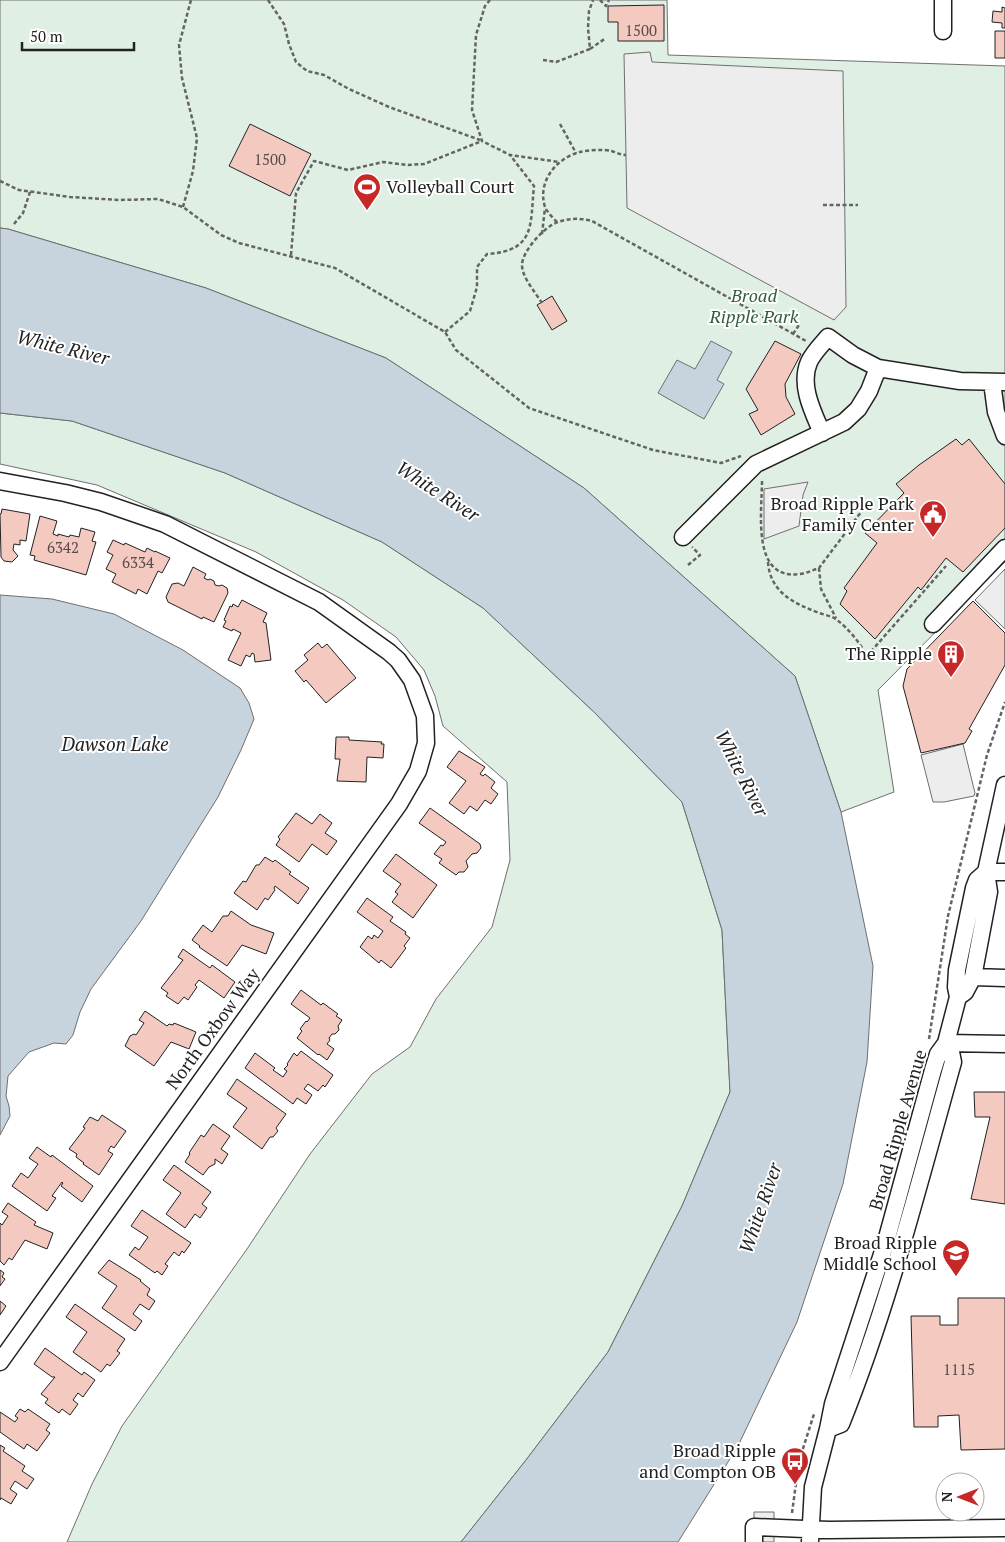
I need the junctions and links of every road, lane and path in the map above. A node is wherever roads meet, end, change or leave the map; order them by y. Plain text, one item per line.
1 (191, 0) edge
2 (268, 0) edge
3 (490, 0) edge
4 (593, 0) edge
5 (600, 0) edge
6 (609, 0) edge
7 (943, 0) edge
8 (943, 31) dead end
9 (606, 38) dead end
10 (590, 49) junction
11 (543, 60) dead end
12 (560, 124) dead end
13 (482, 141) junction
14 (576, 154) junction
15 (510, 155) junction
16 (626, 155) dead end
17 (559, 162) junction
18 (0, 181) edge
19 (30, 192) junction
20 (823, 205) dead end
21 (858, 205) dead end
22 (183, 207) junction
23 (545, 208) junction
24 (557, 222) junction
25 (14, 224) dead end
26 (542, 234) junction
27 (291, 256) junction
28 (542, 302) dead end
29 (799, 325) dead end
30 (445, 332) junction
31 (793, 334) junction
32 (810, 344) dead end
33 (878, 368) junction
34 (998, 382) edge
35 (822, 432) junction
36 (1005, 436) edge
37 (742, 456) dead end
38 (0, 481) edge
39 (762, 481) dead end
40 (870, 500) dead end
41 (683, 537) joint
42 (1005, 548) edge
43 (768, 562) junction
44 (688, 565) dead end
45 (946, 566) dead end
46 (819, 568) junction
47 (836, 619) junction
48 (933, 624) dead end
49 (1005, 702) edge
50 (1005, 785) edge
51 (1001, 823) edge
52 (986, 872) junction
53 (1005, 872) edge
54 (973, 977) junction
55 (1005, 978) edge
56 (958, 997) junction
57 (928, 1040) dead end
58 (946, 1044) junction
59 (1005, 1044) edge
60 (0, 1362) edge
61 (815, 1410) dead end
62 (1005, 1528) edge
63 (790, 1529) junction
64 (964, 1535) edge
65 (810, 1536) edge
66 (754, 1542) edge

1 - 22 path
2 - 13 path
3 - 13 path
4 - 10 path
5 - 6 path
7 - 8 street
9 - 10 path
10 - 11 path
12 - 14 path
13 - 15 path
13 - 27 path
14 - 16 path
14 - 17 path
15 - 17 path
15 - 30 path
17 - 23 path
18 - 19 path
19 - 22 path
19 - 25 path
20 - 21 path
22 - 27 path
23 - 24 path
23 - 26 path
24 - 26 path
24 - 31 path
26 - 28 path
27 - 30 path
29 - 31 path
30 - 37 path
31 - 32 path
33 - 34 street
33 - 35 street
33 - 35 street
34 - 36 street
35 - 41 street
38 - 60 street, North Oxbow Way
39 - 43 path
40 - 46 path
41 - 44 path
42 - 48 street
43 - 46 path
43 - 47 path
45 - 47 path
46 - 47 path
49 - 57 path
50 - 51 street, Broad Ripple Avenue
51 - 52 street, Broad Ripple Avenue
52 - 53 street
52 - 54 street, Broad Ripple Avenue
52 - 56 street, Broad Ripple Avenue
54 - 55 street
54 - 56 street, Broad Ripple Avenue
56 - 58 street, Broad Ripple Avenue
58 - 59 street
58 - 65 street, Broad Ripple Avenue
61 - 63 path
62 - 64 street
63 - 65 street
63 - 66 street
64 - 65 street

